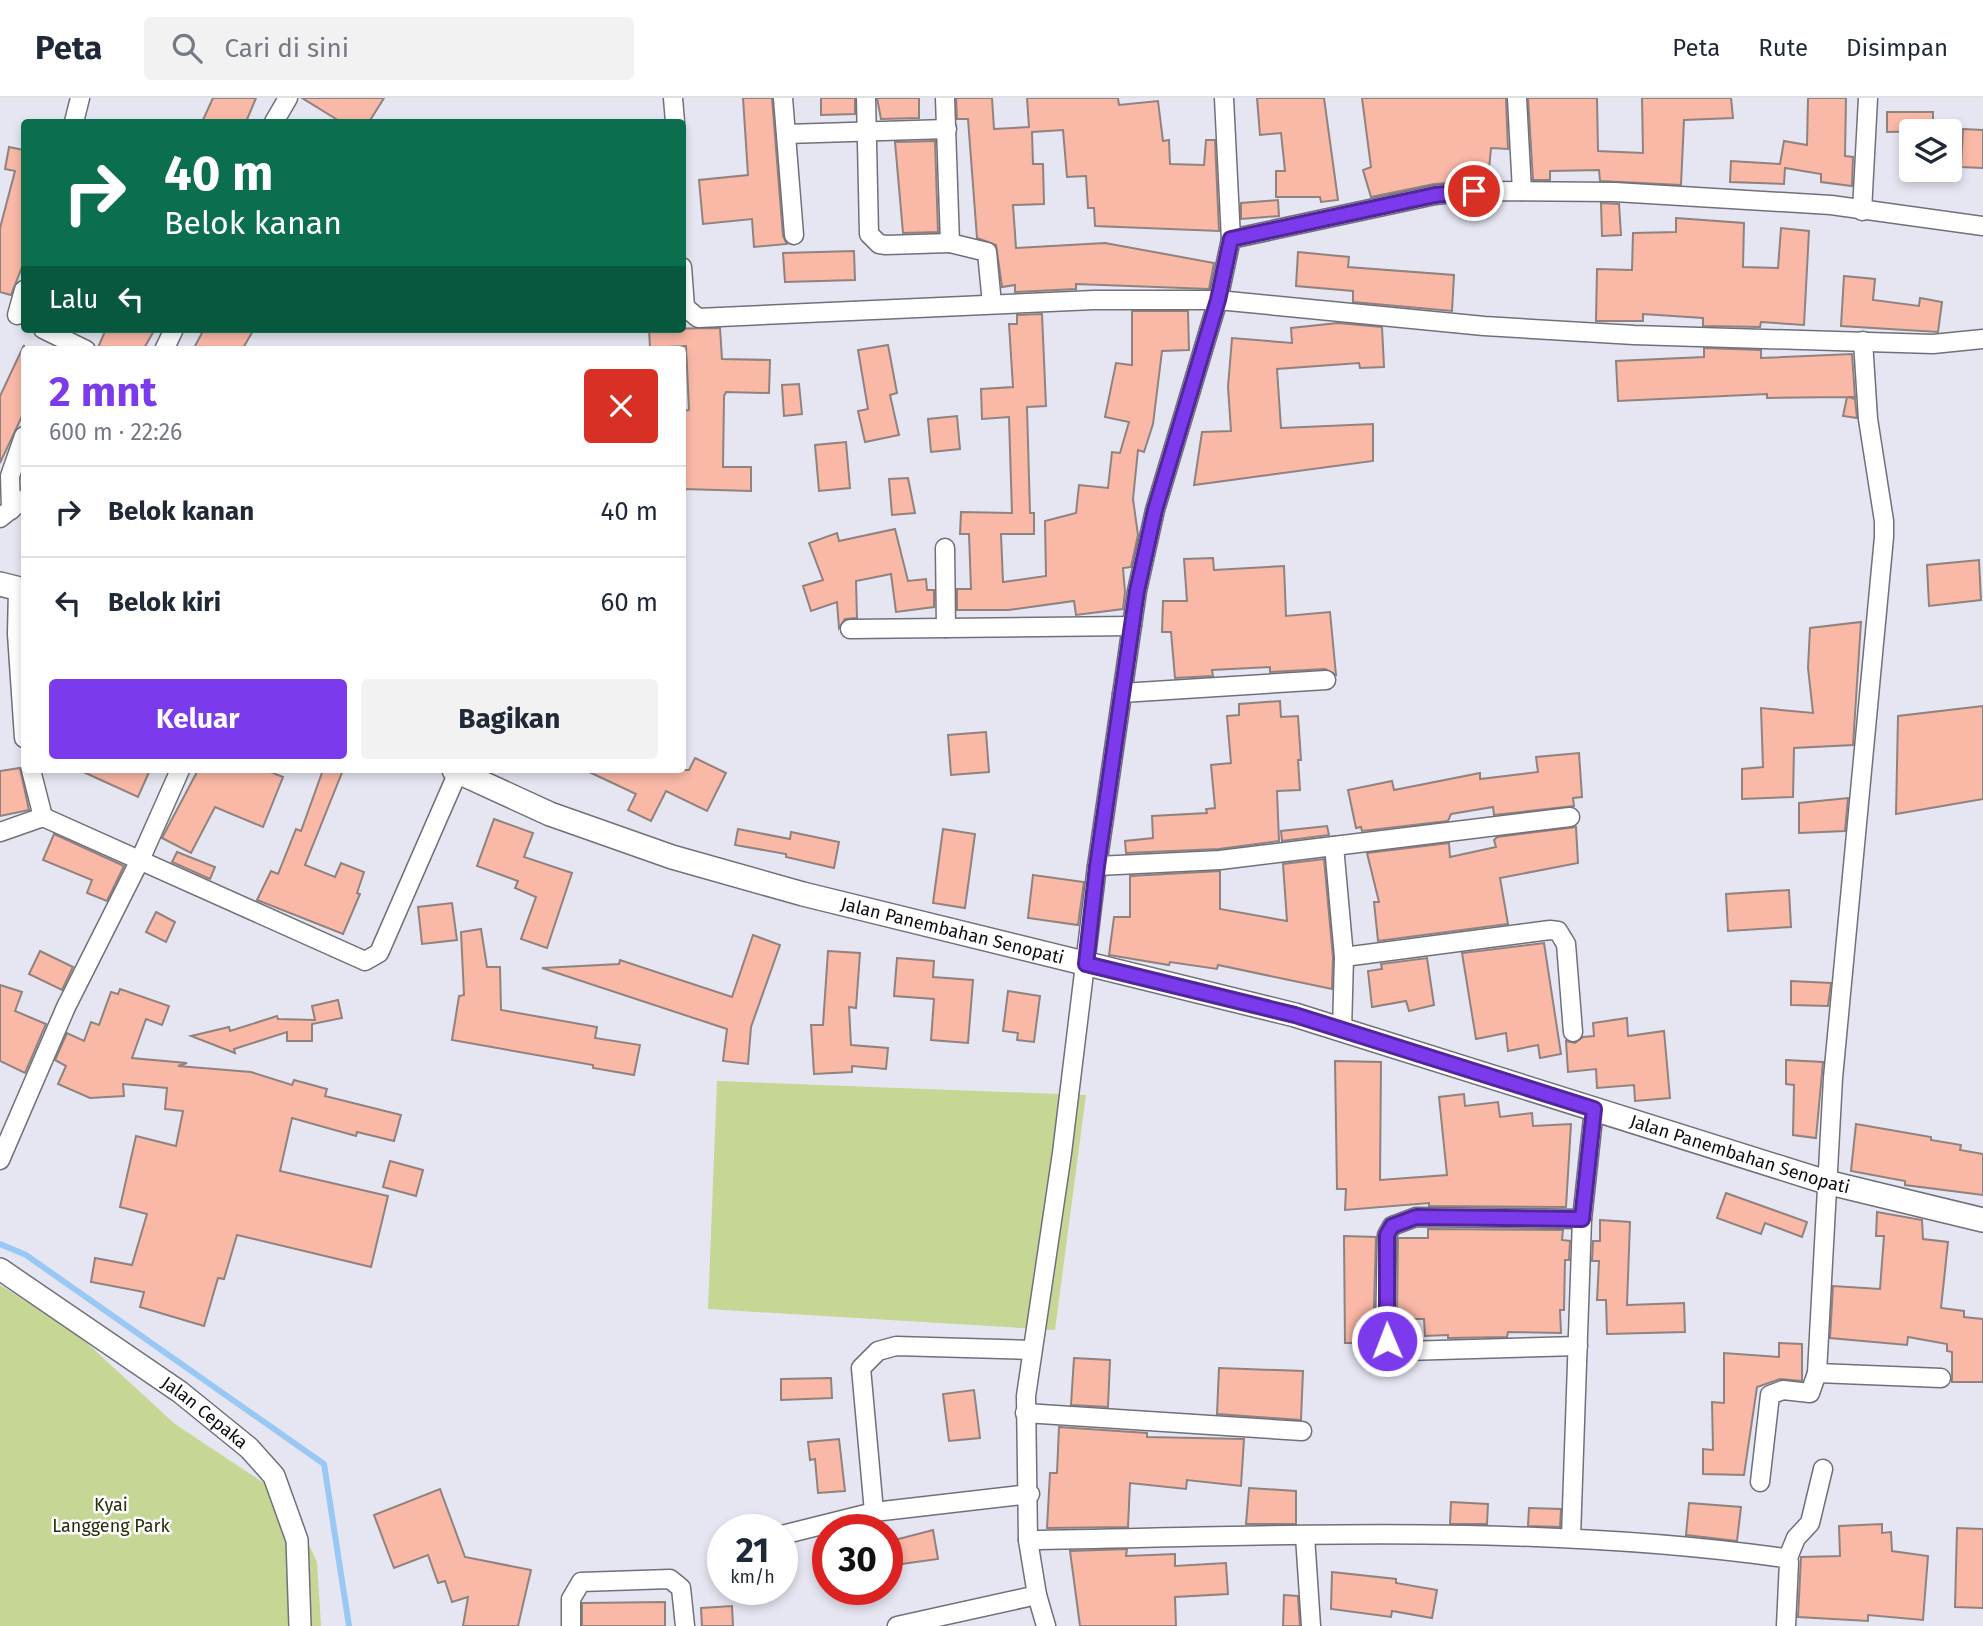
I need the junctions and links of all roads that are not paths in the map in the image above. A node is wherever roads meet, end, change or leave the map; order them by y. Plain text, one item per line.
1 (80, 98) edge
2 (673, 98) edge
3 (783, 98) edge
4 (866, 98) edge
5 (945, 98) edge
6 (1224, 98) edge
7 (1517, 98) edge
8 (1868, 98) edge
9 (75, 119) edge
10 (675, 119) edge
11 (947, 129) junction
12 (786, 134) junction
13 (867, 134) junction
14 (1522, 191) junction
15 (1862, 211) junction
16 (1983, 226) edge
17 (794, 235) dead end
18 (1231, 239) junction
19 (950, 243) junction
20 (21, 298) edge
21 (1218, 300) junction
22 (992, 304) junction
23 (686, 308) edge
24 (14, 315) edge
25 (48, 333) edge
26 (1983, 340) edge
27 (1863, 341) junction
28 (63, 345) edge
29 (21, 445) edge
30 (12, 509) edge
31 (946, 548) dead end
32 (14, 588) edge
33 (1132, 626) junction
34 (946, 628) junction
35 (850, 629) dead end
36 (1326, 680) dead end
37 (21, 693) edge
38 (1122, 693) junction
39 (32, 773) edge
40 (179, 773) edge
41 (455, 773) edge
42 (460, 773) edge
43 (43, 817) junction
44 (1570, 817) dead end
45 (0, 832) edge
46 (1334, 846) junction
47 (140, 860) junction
48 (1097, 866) junction
49 (1344, 957) junction
50 (1086, 964) junction
51 (1342, 1031) junction
52 (1573, 1031) dead end
53 (1594, 1109) junction
54 (0, 1160) edge
55 (1826, 1182) junction
56 (1582, 1219) junction
57 (1983, 1220) edge
58 (0, 1269) edge
59 (1578, 1346) junction
60 (1031, 1350) junction
61 (1817, 1373) junction
62 (1941, 1378) dead end
63 (1025, 1413) junction
64 (1302, 1431) dead end
65 (1823, 1469) dead end
66 (1760, 1482) dead end
67 (1030, 1493) junction
68 (874, 1513) junction
69 (798, 1531) edge
70 (1305, 1536) junction
71 (1571, 1537) junction
72 (1028, 1540) junction
73 (1787, 1560) junction
74 (1037, 1595) junction
75 (923, 1624) edge
76 (300, 1626) edge
77 (571, 1626) edge
78 (685, 1626) edge
79 (897, 1626) edge
80 (1046, 1626) edge
81 (1311, 1626) edge
82 (1786, 1626) edge

1 - 9 street
2 - 10 street
3 - 12 street
4 - 13 street
5 - 11 street
6 - 18 street
7 - 14 street
8 - 15 street
11 - 13 street
11 - 19 street
12 - 13 street
12 - 17 street
13 - 19 street
14 - 15 street
14 - 18 street
15 - 16 street
18 - 21 street
19 - 22 street
20 - 24 street
21 - 22 street
21 - 27 street
21 - 33 street
22 - 23 street
25 - 28 street
26 - 27 street
27 - 55 street
29 - 30 street
31 - 34 street
32 - 37 street
33 - 34 street
33 - 38 street
34 - 35 street
36 - 38 street
38 - 48 street
39 - 43 street
40 - 47 street
41 - 47 street
42 - 50 main road, Jalan Panembahan Senopati
43 - 45 street
43 - 47 street
44 - 46 street
46 - 48 street
46 - 49 street
47 - 54 street
48 - 50 street
49 - 51 street
49 - 52 street
50 - 51 main road, Jalan Panembahan Senopati
50 - 60 street
51 - 53 main road, Jalan Panembahan Senopati
53 - 55 main road, Jalan Panembahan Senopati
53 - 56 street
55 - 57 main road, Jalan Panembahan Senopati
55 - 61 street
56 - 59 street
56 - 59 street
58 - 76 street, Jalan Cepaka
59 - 71 street
60 - 63 street
60 - 68 street
61 - 62 street
61 - 66 street
63 - 64 street
63 - 67 street
65 - 73 street
67 - 68 street
67 - 72 street
68 - 69 street
70 - 71 street
70 - 72 street
70 - 81 street
71 - 73 street
72 - 74 street
73 - 82 street
74 - 75 street
74 - 80 street
75 - 79 street
77 - 78 street

